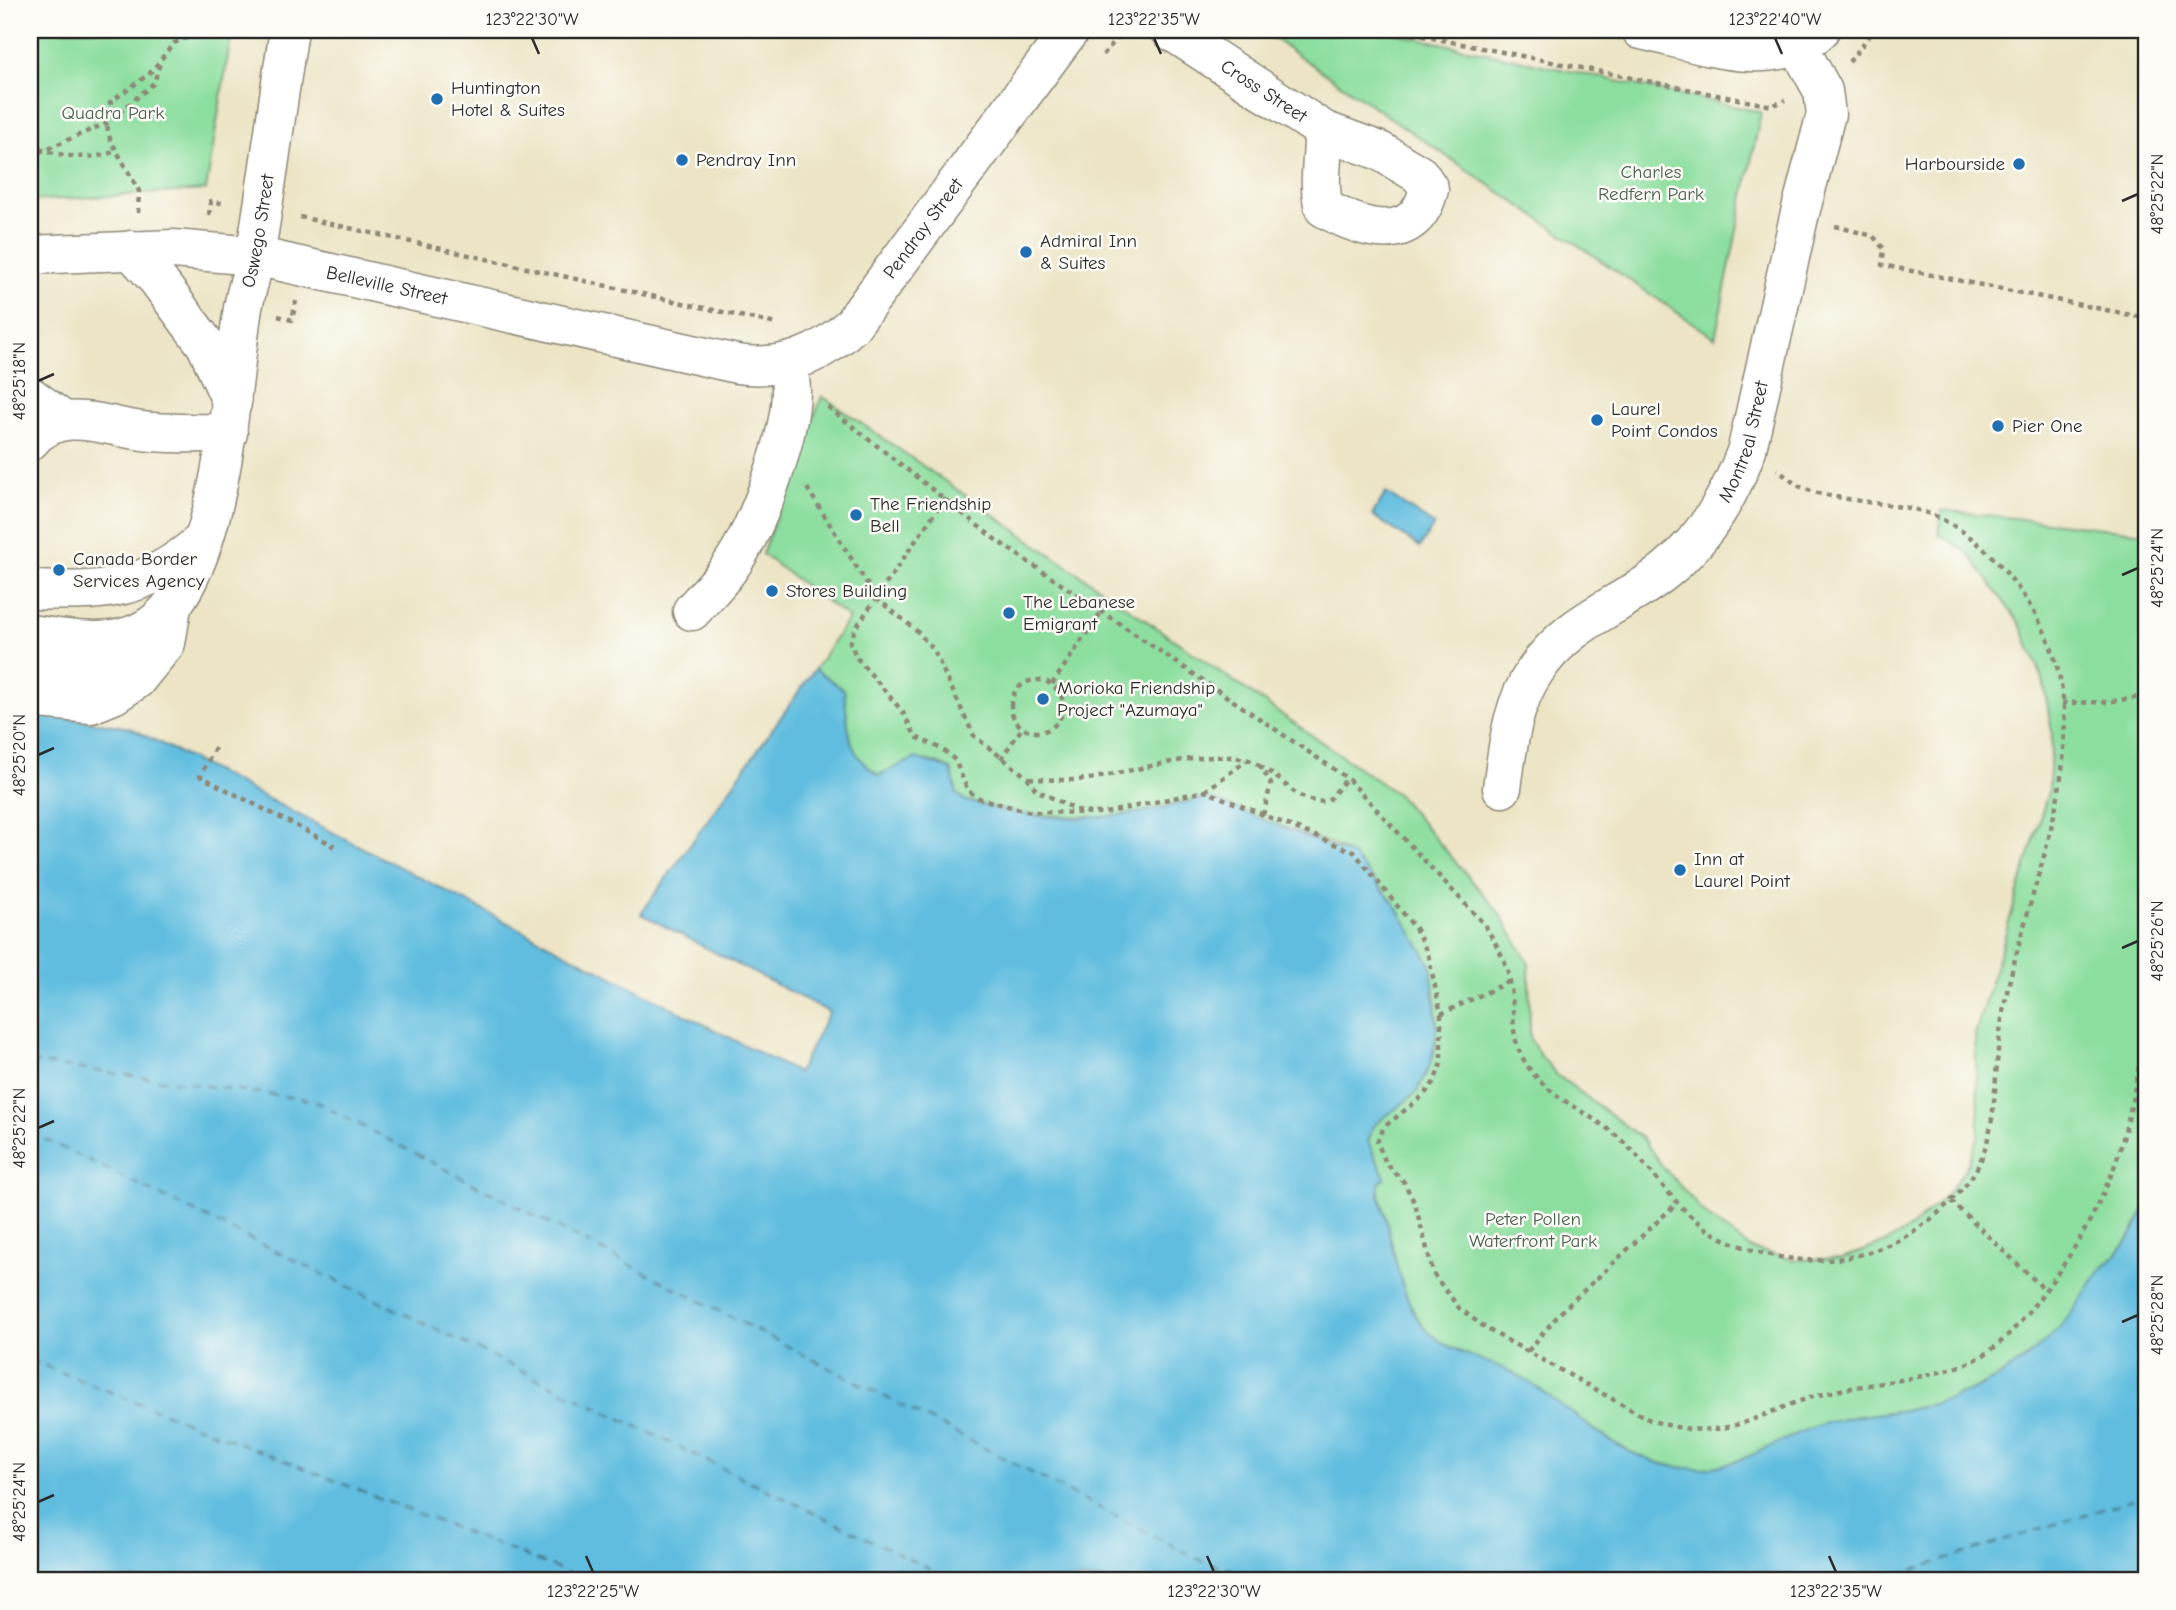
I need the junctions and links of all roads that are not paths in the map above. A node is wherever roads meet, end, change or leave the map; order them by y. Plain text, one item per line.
1 (289, 30) edge
2 (1070, 30) edge
3 (1170, 30) edge
4 (1641, 30) edge
5 (1809, 37) edge
6 (1722, 38) edge
7 (1323, 130) dead end
8 (131, 250) junction
9 (30, 255) edge
10 (255, 256) junction
11 (786, 363) junction
12 (737, 364) joint
13 (231, 419) junction
14 (37, 423) edge
15 (201, 542) junction
16 (30, 590) edge
17 (172, 607) junction
18 (692, 611) dead end
19 (46, 636) edge
20 (30, 665) edge
21 (30, 698) edge
22 (1502, 788) dead end

1 - 10 street, Oswego Street
2 - 11 street, Pendray Street
3 - 7 street, Cross Street
4 - 6 street
5 - 6 street
5 - 22 street, Montreal Street
8 - 9 street, Belleville Street
8 - 10 street, Belleville Street
8 - 13 street
10 - 12 street, Belleville Street
10 - 13 street, Oswego Street
11 - 12 street, Pendray Street
11 - 18 street
13 - 14 street
13 - 15 street, Oswego Street
15 - 16 street
15 - 17 street, Oswego Street
17 - 19 street
17 - 20 street
17 - 21 street

